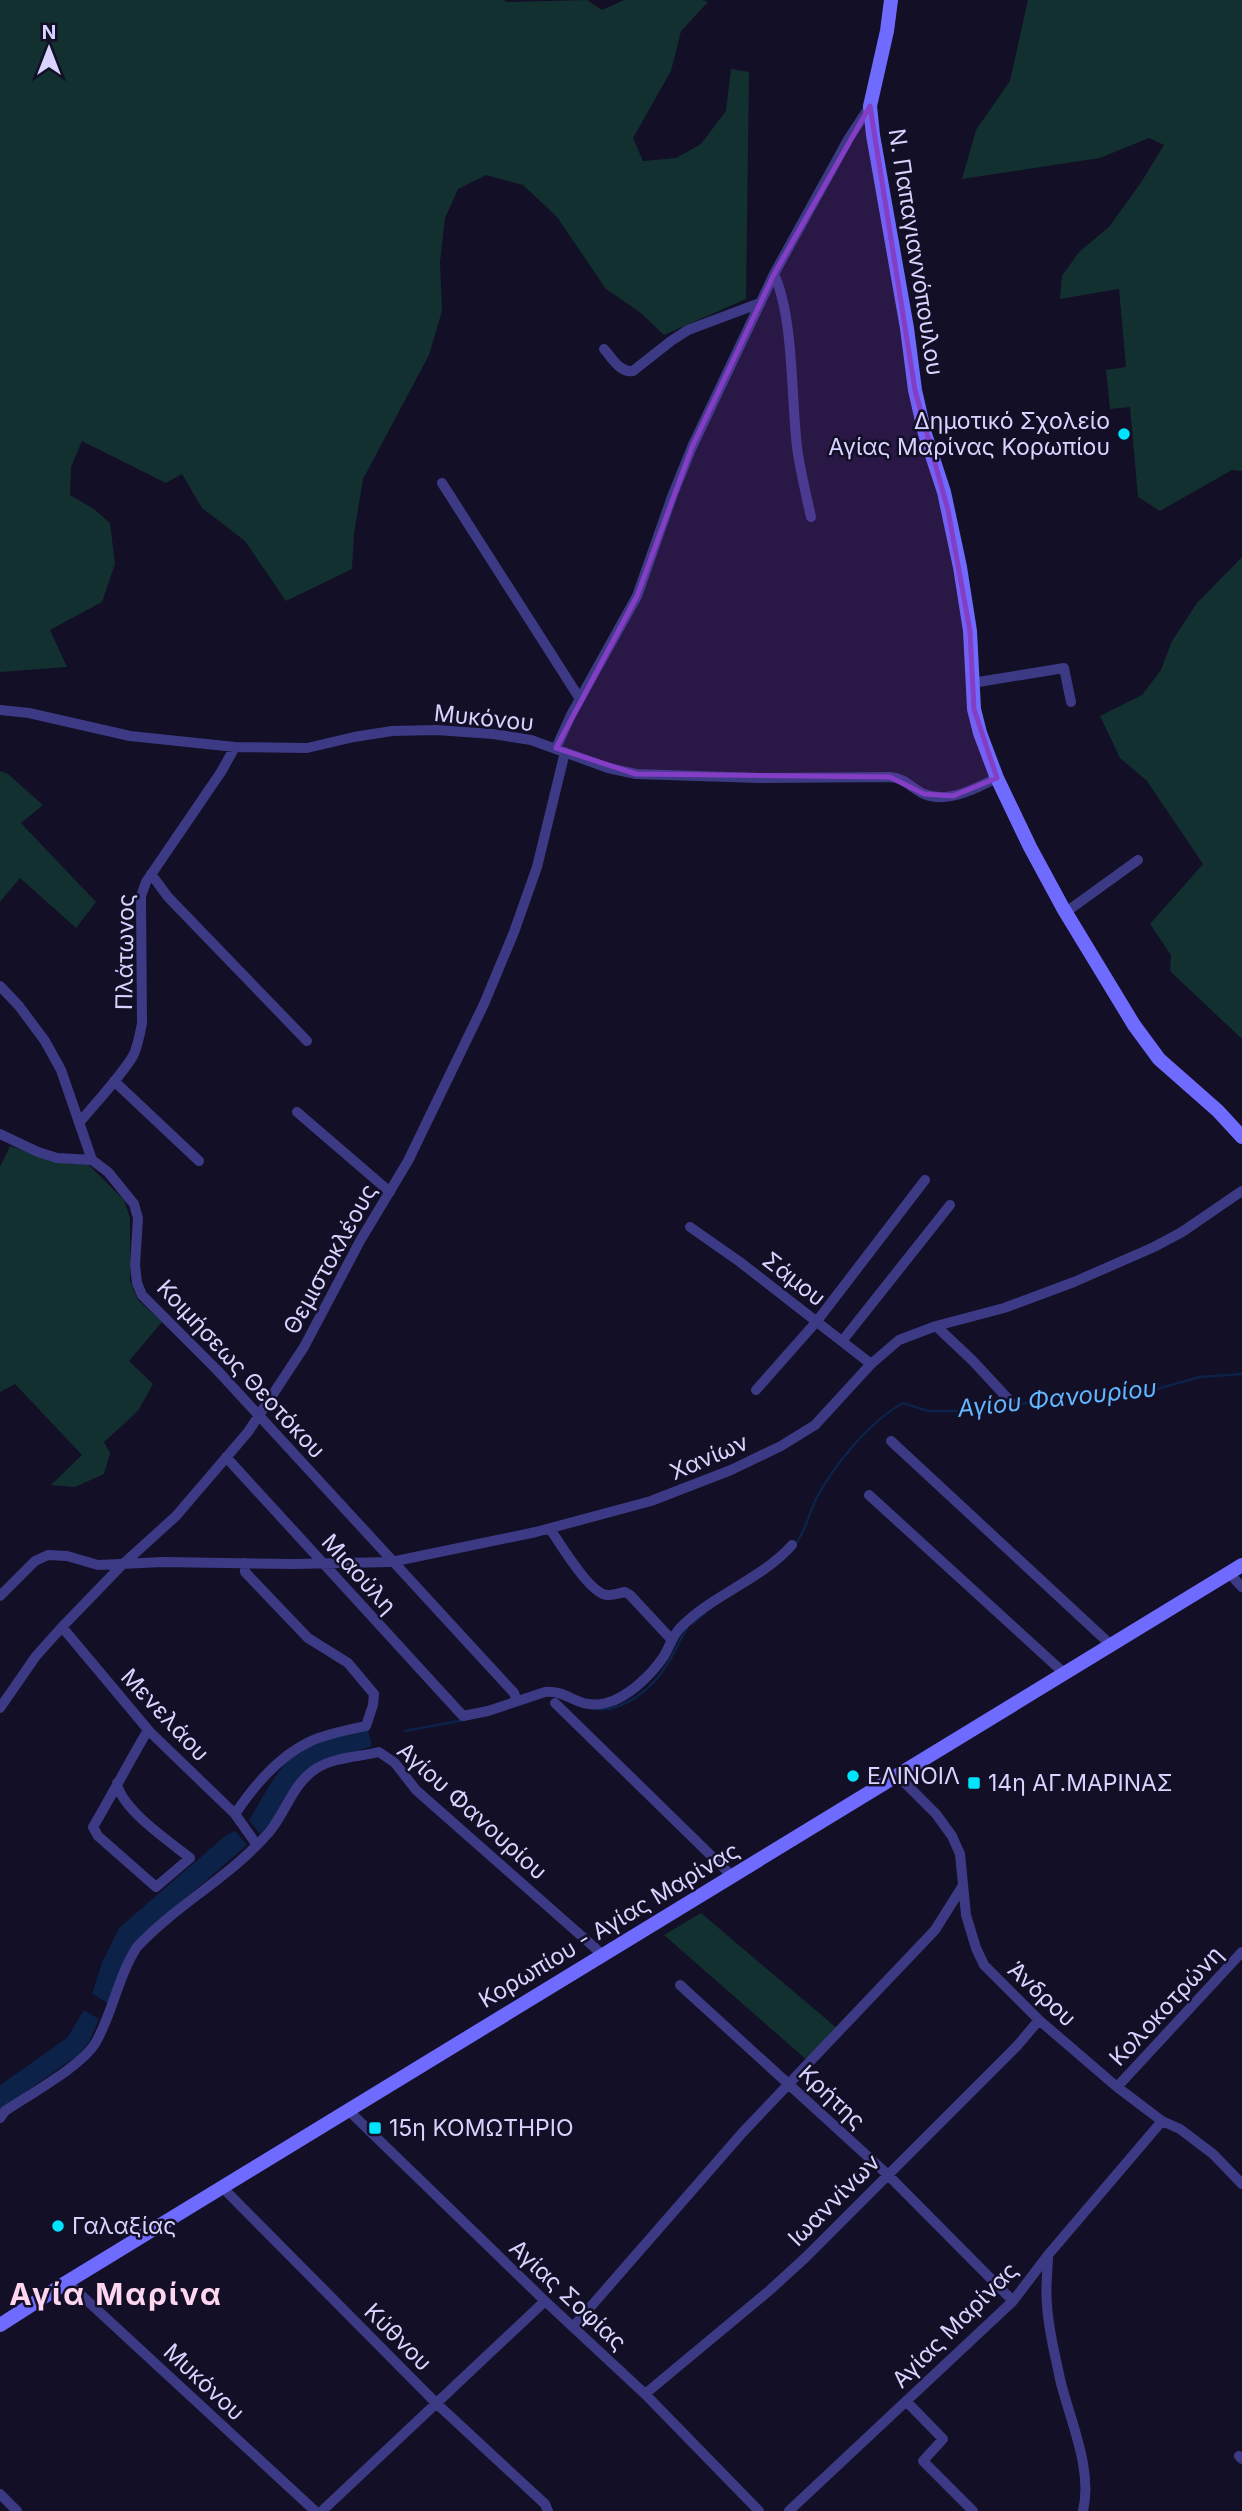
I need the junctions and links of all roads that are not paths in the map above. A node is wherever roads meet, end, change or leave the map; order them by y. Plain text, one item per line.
1 (891, 0) edge
2 (870, 106) junction
3 (774, 274) junction
4 (760, 303) junction
5 (604, 349) dead end
6 (442, 483) dead end
7 (811, 517) dead end
8 (972, 682) junction
9 (580, 699) junction
10 (1071, 702) dead end
11 (0, 710) edge
12 (234, 747) junction
13 (561, 750) junction
14 (997, 778) junction
15 (1138, 860) dead end
16 (151, 874) junction
17 (141, 896) junction
18 (168, 897) junction
19 (1066, 912) junction
20 (0, 986) edge
21 (307, 1041) dead end
22 (114, 1081) junction
23 (297, 1112) dead end
24 (79, 1123) junction
25 (0, 1133) edge
26 (1242, 1137) edge
27 (92, 1160) junction
28 (200, 1161) dead end
29 (925, 1180) dead end
30 (1242, 1191) edge
31 (390, 1192) junction
32 (950, 1205) dead end
33 (690, 1227) dead end
34 (817, 1321) junction
35 (936, 1326) junction
36 (843, 1339) junction
37 (871, 1364) junction
38 (756, 1390) dead end
39 (1010, 1401) dead end
40 (258, 1415) junction
41 (891, 1441) dead end
42 (226, 1457) junction
43 (869, 1495) dead end
44 (550, 1529) junction
45 (792, 1545) dead end
46 (391, 1562) junction
47 (245, 1563) junction
48 (323, 1563) junction
49 (122, 1565) junction
50 (1242, 1565) edge
51 (1229, 1573) junction
52 (1242, 1587) edge
53 (0, 1596) edge
54 (62, 1627) junction
55 (671, 1639) junction
56 (1111, 1645) junction
57 (1064, 1673) junction
58 (517, 1701) junction
59 (555, 1703) dead end
60 (0, 1708) edge
61 (148, 1730) junction
62 (897, 1775) junction
63 (117, 1783) junction
64 (235, 1814) junction
65 (255, 1842) junction
66 (732, 1876) junction
67 (962, 1887) junction
68 (1242, 1952) edge
69 (603, 1955) junction
70 (680, 1985) dead end
71 (1040, 2020) junction
72 (789, 2083) junction
73 (1117, 2087) junction
74 (348, 2110) junction
75 (0, 2118) edge
76 (1161, 2122) junction
77 (887, 2174) junction
78 (1242, 2184) edge
79 (222, 2188) junction
80 (1048, 2255) junction
81 (67, 2282) junction
82 (545, 2301) junction
83 (1013, 2301) junction
84 (0, 2325) edge
85 (573, 2327) junction
86 (645, 2394) junction
87 (906, 2401) junction
88 (436, 2403) junction
89 (0, 2494) edge
90 (17, 2511) edge
91 (315, 2511) edge
92 (322, 2511) edge
93 (548, 2511) edge
94 (759, 2511) edge
95 (789, 2511) edge
96 (973, 2511) edge
97 (1083, 2511) edge

1 - 2 main road, Ν. Παπαγιαννόπουλου
2 - 3 street, Θεμιστοκλέους
2 - 8 main road, Ν. Παπαγιαννόπουλου
3 - 4 street, Θεμιστοκλέους
3 - 7 street
4 - 5 street
4 - 9 street, Θεμιστοκλέους
6 - 9 street
8 - 10 street
8 - 14 main road, Ν. Παπαγιαννόπουλου
9 - 13 street, Θεμιστοκλέους
11 - 12 street, Μυκόνου
12 - 13 street, Μυκόνου
12 - 16 street, Πλάτωνος
13 - 14 street, Μυκόνου
13 - 31 street, Θεμιστοκλέους
14 - 19 main road, Ν. Παπαγιαννόπουλου
15 - 19 street
16 - 17 street, Πλάτωνος
16 - 18 street
17 - 18 street
17 - 22 street, Πλάτωνος
18 - 21 street
19 - 26 main road, Ν. Παπαγιαννόπουλου
20 - 24 street, Κοιμήσεως Θεοτόκου
22 - 24 street, Πλάτωνος
22 - 28 street
23 - 31 street
24 - 27 street, Κοιμήσεως Θεοτόκου
25 - 27 street
27 - 40 street, Κοιμήσεως Θεοτόκου
29 - 34 street
30 - 35 street, Χανίων
31 - 40 street, Θεμιστοκλέους
32 - 36 street
33 - 34 street, Σάμου
34 - 36 street, Σάμου
34 - 38 street
35 - 37 street, Χανίων
35 - 39 street
36 - 37 street, Σάμου
37 - 44 street, Χανίων
40 - 42 street, Θεμιστοκλέους
40 - 46 street, Κοιμήσεως Θεοτόκου
41 - 56 street
42 - 48 street, Μιαούλη
42 - 49 street, Θεμιστοκλέους
43 - 57 street
44 - 46 street, Χανίων
44 - 55 street
45 - 55 street
46 - 48 street, Χανίων
46 - 58 street, Κοιμήσεως Θεοτόκου
47 - 48 street, Χανίων
47 - 49 street, Χανίων
47 - 64 street
48 - 58 street, Μιαούλη
49 - 53 street, Χανίων
49 - 54 street, Θεμιστοκλέους
50 - 51 main road, Κορωπίου - Αγίας Μαρίνας
51 - 52 street
51 - 56 main road, Κορωπίου - Αγίας Μαρίνας
54 - 60 street, Θεμιστοκλέους
54 - 61 street, Μενελάου
55 - 58 street
56 - 57 main road, Κορωπίου - Αγίας Μαρίνας
57 - 62 main road, Κορωπίου - Αγίας Μαρίνας
59 - 66 street
61 - 63 street
61 - 64 street, Μενελάου
62 - 66 main road, Κορωπίου - Αγίας Μαρίνας
62 - 67 street, Άνδρου
63 - 63 street
64 - 65 street, Μενελάου
65 - 69 street, Αγίου Φανουρίου
65 - 75 street, Αγίου Φανουρίου
66 - 69 main road, Κορωπίου - Αγίας Μαρίνας
67 - 71 street, Άνδρου
67 - 72 street
68 - 73 street, Κολοκοτρώνη
69 - 74 main road, Κορωπίου - Αγίας Μαρίνας
70 - 72 street, Κρήτης
71 - 73 street, Άνδρου
71 - 77 street, Ιωαννίνων
72 - 77 street, Κρήτης
72 - 85 street
73 - 76 street, Άνδρου
74 - 79 main road, Κορωπίου - Αγίας Μαρίνας
74 - 82 street, Αγίας Σοφίας
76 - 78 street, Άνδρου
76 - 80 street, Αγίας Μαρίνας
77 - 83 street, Κρήτης
77 - 86 street, Ιωαννίνων
79 - 81 main road, Κορωπίου - Αγίας Μαρίνας
79 - 88 street, Κύθνου
80 - 83 street, Αγίας Μαρίνας
80 - 97 street
81 - 84 main road, Κορωπίου - Αγίας Μαρίνας
81 - 91 street, Μυκόνου
82 - 85 street, Αγίας Σοφίας
82 - 88 street
83 - 87 street, Αγίας Μαρίνας
85 - 86 street, Αγίας Σοφίας
86 - 94 street, Αγίας Σοφίας
87 - 95 street, Αγίας Μαρίνας
87 - 96 street
88 - 92 street
88 - 93 street, Κύθνου
89 - 90 street

